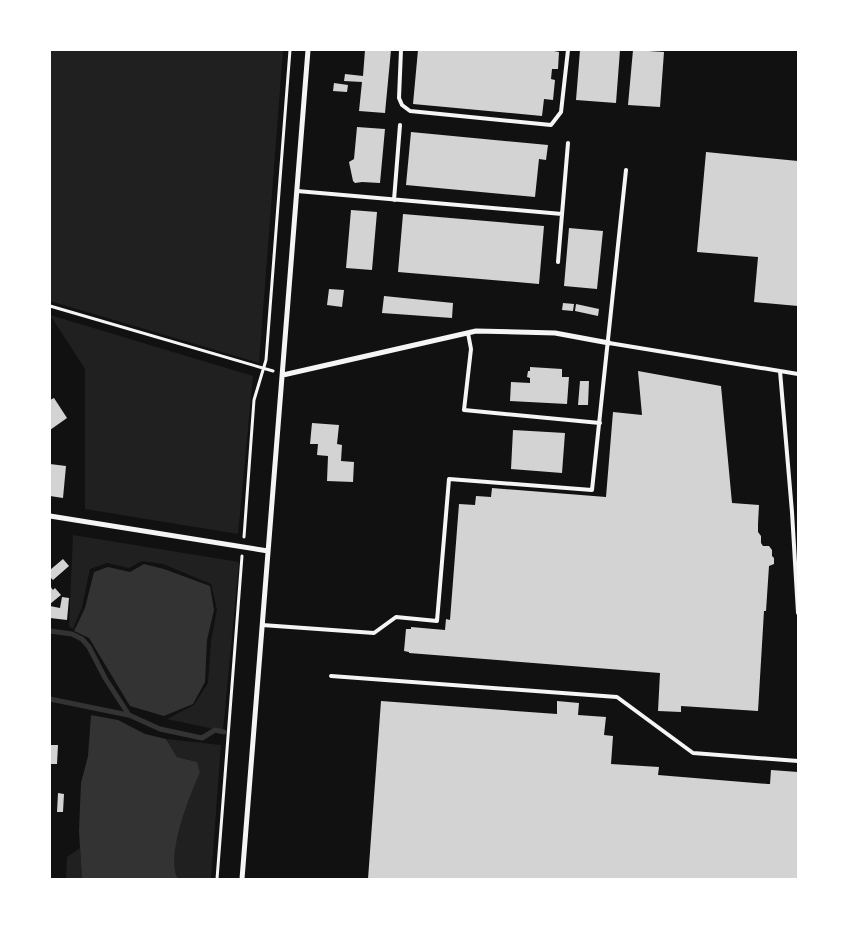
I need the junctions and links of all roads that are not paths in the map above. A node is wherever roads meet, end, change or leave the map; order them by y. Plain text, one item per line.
1 (308, 50) edge
2 (402, 50) edge
3 (568, 50) edge
4 (400, 125) dead end
5 (568, 143) dead end
6 (626, 170) dead end
7 (297, 191) junction
8 (394, 200) junction
9 (562, 214) junction
10 (558, 262) dead end
11 (468, 333) junction
12 (609, 343) junction
13 (780, 371) junction
14 (798, 374) edge
15 (283, 375) junction
16 (600, 423) junction
17 (50, 516) edge
18 (268, 551) junction
19 (798, 613) edge
20 (262, 625) junction
21 (331, 676) dead end
22 (798, 761) edge
23 (242, 879) edge

1 - 7 street
2 - 3 lane
4 - 8 lane
5 - 9 lane
6 - 12 lane
7 - 8 lane
7 - 15 street
8 - 9 lane
9 - 10 lane
11 - 12 street
11 - 15 street
11 - 16 lane
12 - 13 lane
12 - 16 lane
13 - 14 lane
13 - 19 lane
15 - 18 street
16 - 20 lane
17 - 18 street
18 - 20 street
20 - 23 street
21 - 22 lane

